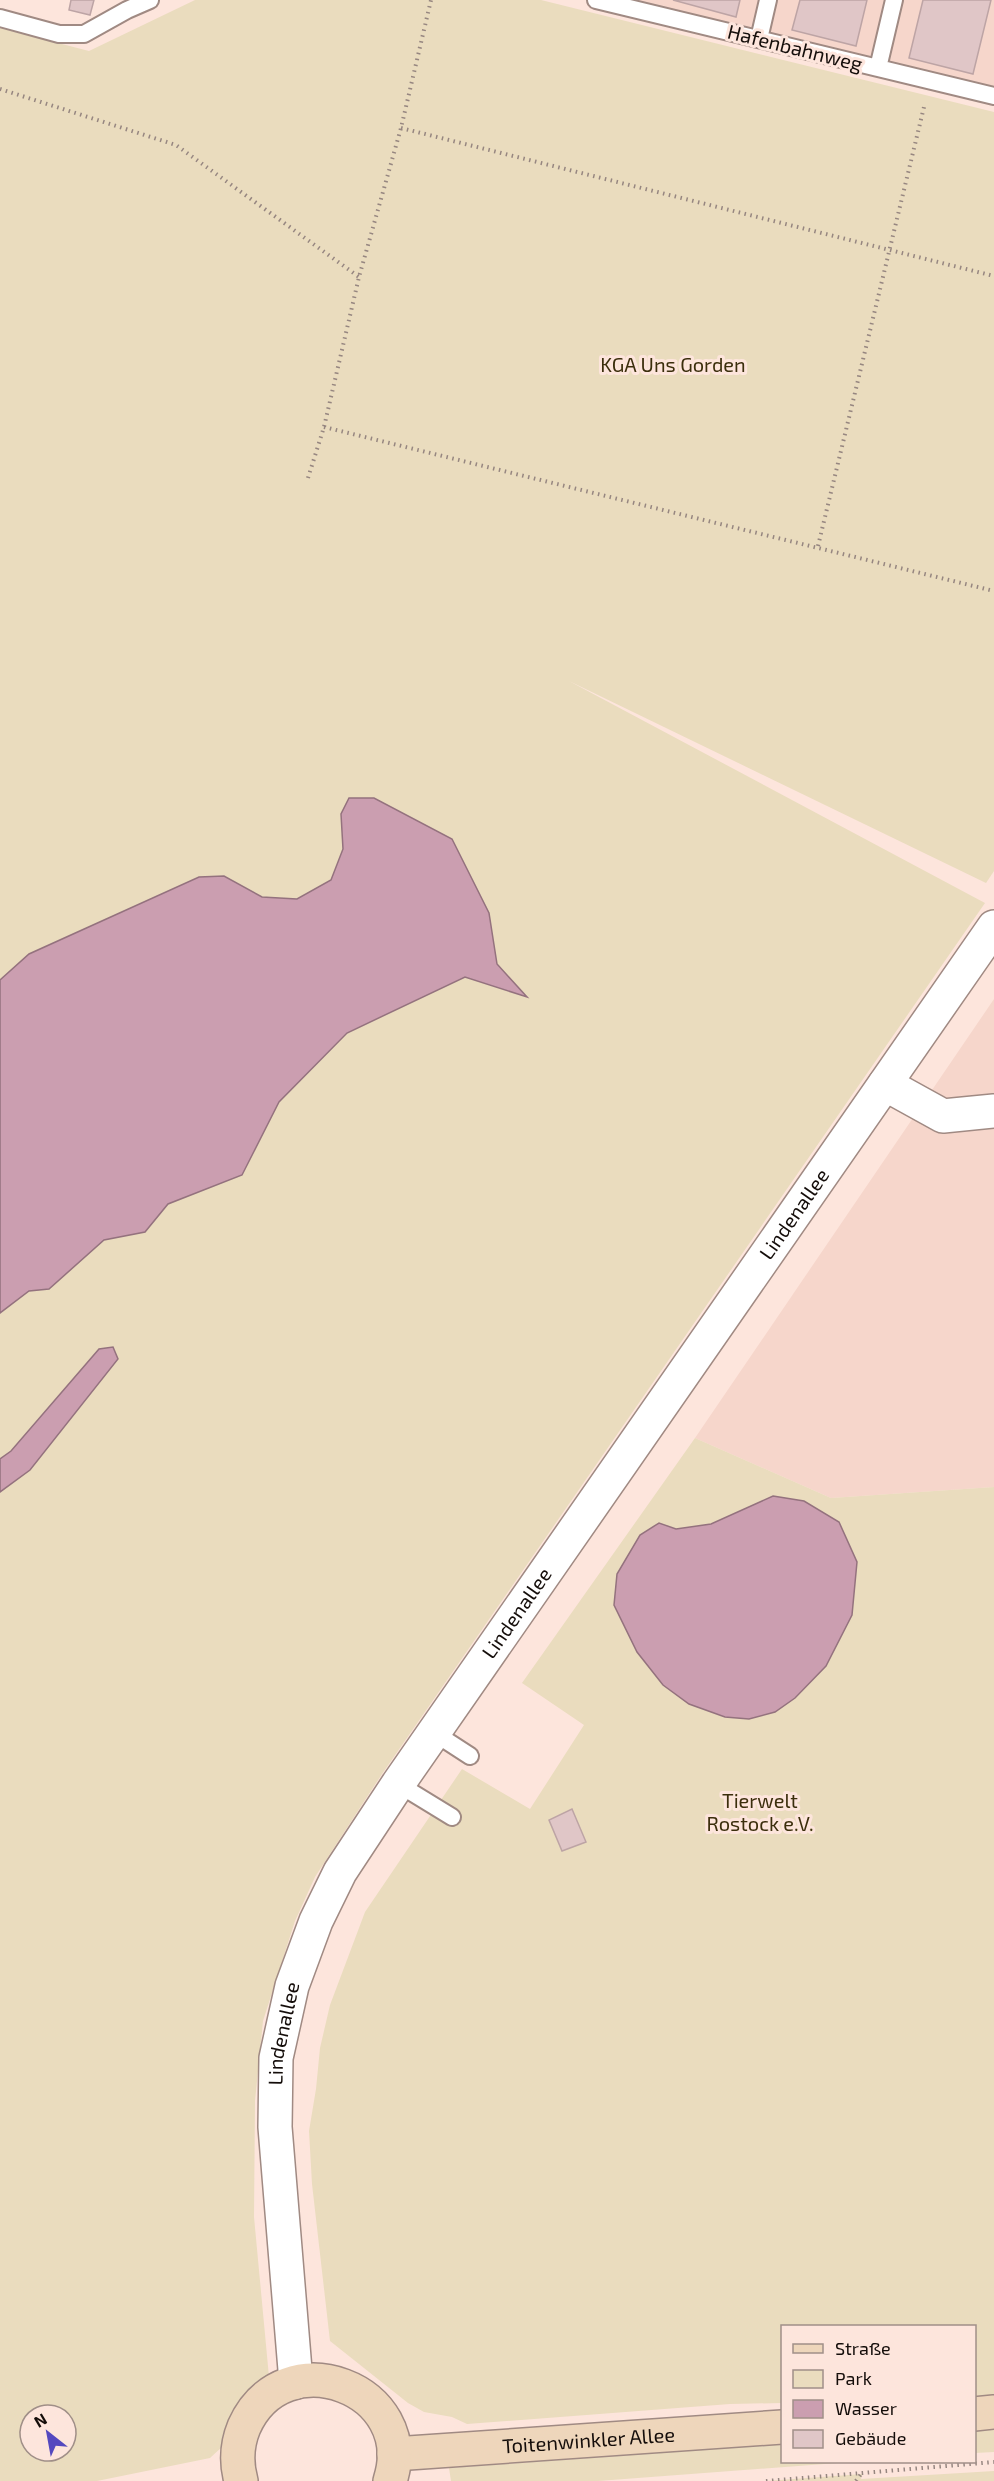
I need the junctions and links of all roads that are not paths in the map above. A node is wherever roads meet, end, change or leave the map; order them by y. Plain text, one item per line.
1 (150, 0) edge
2 (596, 0) edge
3 (768, 0) edge
4 (894, 0) edge
5 (640, 5) edge
6 (0, 18) edge
7 (759, 39) junction
8 (878, 68) junction
9 (994, 96) edge
10 (994, 927) edge
11 (885, 1084) junction
12 (994, 1111) edge
13 (433, 1732) junction
14 (470, 1756) dead end
15 (398, 1784) junction
16 (452, 1816) dead end
17 (296, 2382) junction
18 (994, 2412) edge
19 (976, 2414) edge
20 (781, 2427) edge
21 (392, 2468) edge
22 (241, 2481) edge

1 - 6 lane
2 - 5 lane, Hafenbahnweg
3 - 7 lane
4 - 8 lane
5 - 7 lane, Hafenbahnweg
7 - 8 lane, Hafenbahnweg
8 - 9 lane, Hafenbahnweg
10 - 11 street, Lindenallee
11 - 12 street
11 - 13 street, Lindenallee
13 - 14 lane
13 - 15 street, Lindenallee
15 - 16 lane
15 - 17 street, Lindenallee
17 - 21 street
17 - 22 street
18 - 19 street
20 - 21 street, Toitenwinkler Allee

